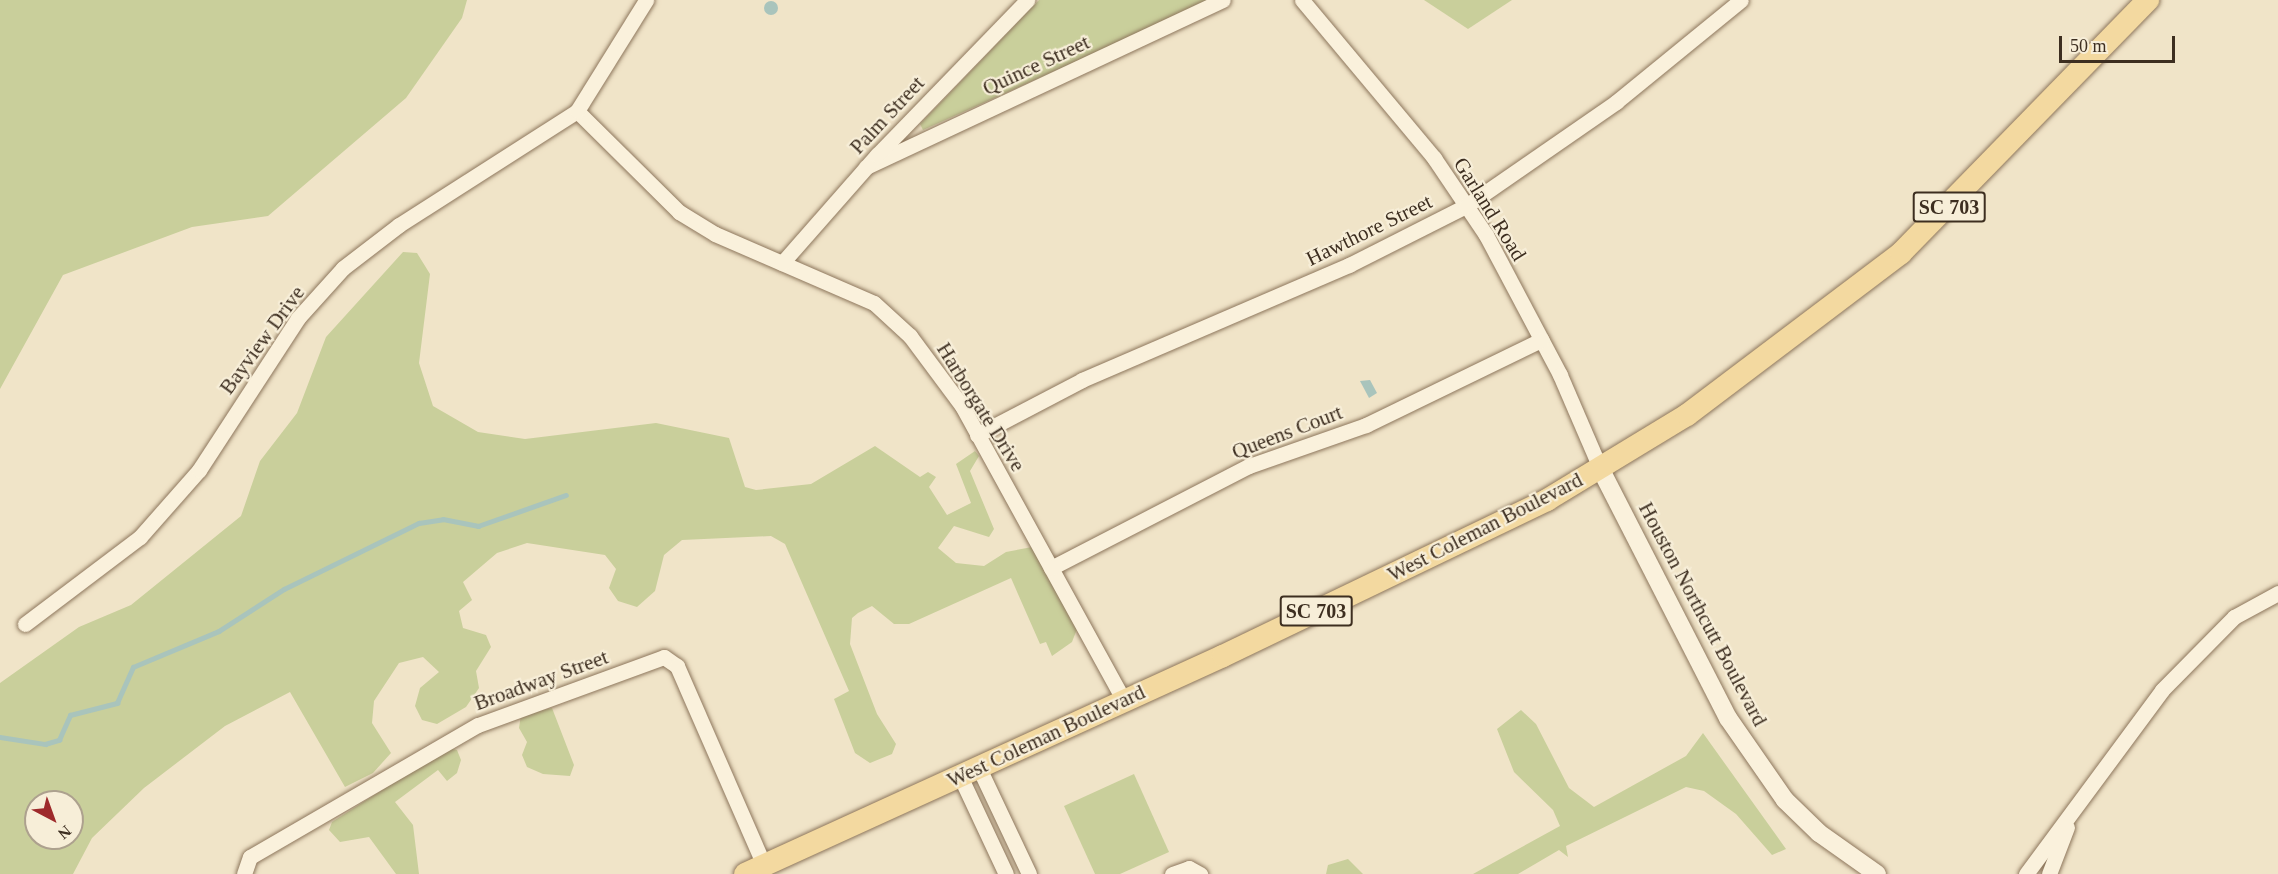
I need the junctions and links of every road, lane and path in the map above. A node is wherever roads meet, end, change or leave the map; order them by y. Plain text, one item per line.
1 (646, 0) edge
2 (1027, 0) edge
3 (1223, 0) edge
4 (1302, 0) edge
5 (1741, 0) edge
6 (2148, 0) edge
7 (577, 111) junction
8 (866, 167) junction
9 (1466, 206) junction
10 (782, 264) junction
11 (1541, 340) junction
12 (977, 435) junction
13 (1600, 468) junction
14 (1051, 568) junction
15 (2278, 593) edge
16 (25, 624) dead end
17 (1124, 701) junction
18 (970, 772) junction
19 (2069, 821) junction
20 (754, 869) edge
21 (244, 874) edge
22 (1006, 874) edge
23 (1029, 874) edge
24 (1172, 874) edge
25 (1200, 874) edge
26 (1877, 874) edge
27 (2026, 874) edge
28 (2049, 874) edge

1 - 7 street, Bayview Drive
2 - 8 street, Palm Street
3 - 8 street, Quince Street
4 - 9 street, Garland Road
5 - 9 street, Hawthore Street
6 - 13 main road, West Coleman Boulevard / SC 703
7 - 10 street, Harborgate Drive
7 - 16 street, Bayview Drive
8 - 10 street, Palm Street
9 - 11 street, Garland Road
9 - 12 street, Hawthore Street
10 - 12 street, Harborgate Drive
11 - 13 street, Garland Road
11 - 14 street, Queens Court
12 - 14 street, Harborgate Drive
13 - 17 main road, West Coleman Boulevard / SC 703
13 - 26 street, Houston Northcutt Boulevard
14 - 17 street, Harborgate Drive
15 - 19 street
17 - 18 main road, West Coleman Boulevard / SC 703
18 - 20 main road, West Coleman Boulevard / SC 703
18 - 22 street
18 - 23 street
19 - 27 street
19 - 28 street
20 - 21 street, Broadway Street
24 - 25 street

